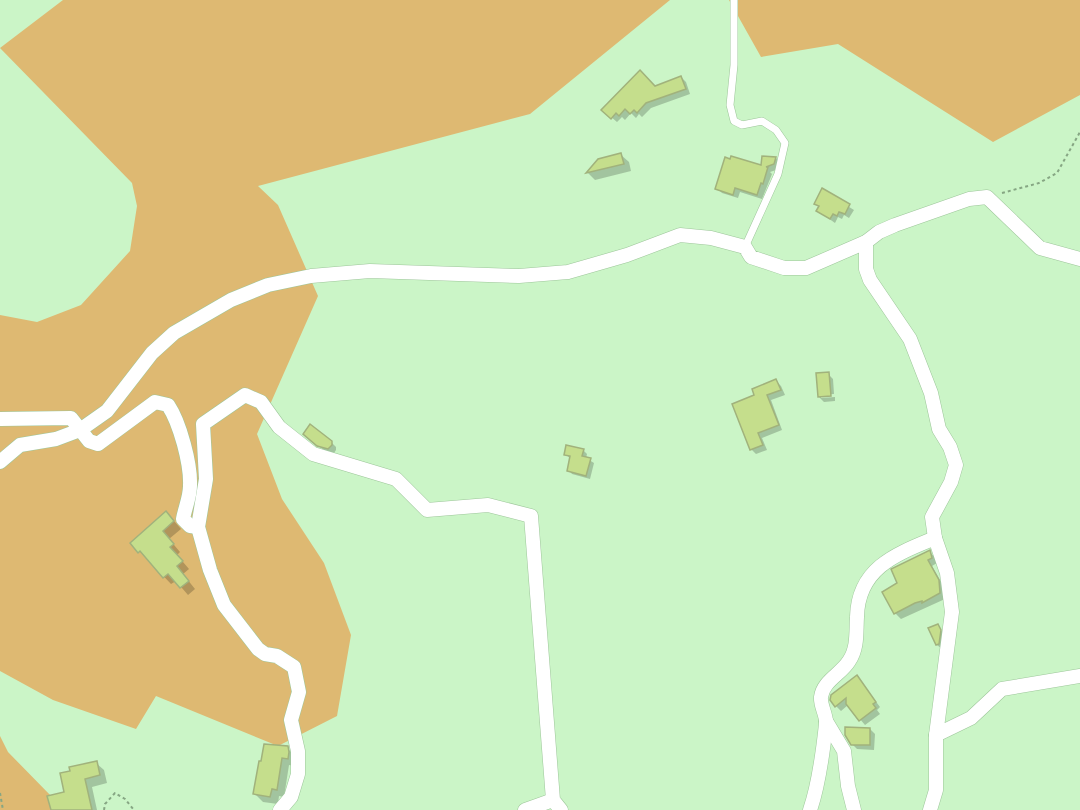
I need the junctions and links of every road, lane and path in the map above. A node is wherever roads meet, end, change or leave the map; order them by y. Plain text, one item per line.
1 (734, 0) edge
2 (1080, 132) edge
3 (987, 197) junction
4 (866, 242) junction
5 (745, 248) junction
6 (1080, 260) edge
7 (0, 419) edge
8 (80, 430) junction
9 (0, 462) edge
10 (198, 527) junction
11 (935, 538) junction
12 (1080, 676) edge
13 (826, 721) junction
14 (936, 735) junction
15 (0, 793) edge
16 (557, 805) edge
17 (3, 810) edge
18 (104, 810) edge
19 (134, 810) edge
20 (280, 810) edge
21 (525, 810) edge
22 (810, 810) edge
23 (854, 810) edge
24 (930, 810) edge

1 - 5 lane
2 - 3 path
3 - 4 street
3 - 6 street
4 - 5 street
4 - 11 street
5 - 8 street
7 - 8 street
8 - 9 street
8 - 10 street
10 - 16 street
10 - 20 street
11 - 13 street
11 - 14 street
12 - 14 street
13 - 22 street
13 - 23 street
14 - 24 street
15 - 17 path
16 - 21 street
18 - 19 path

